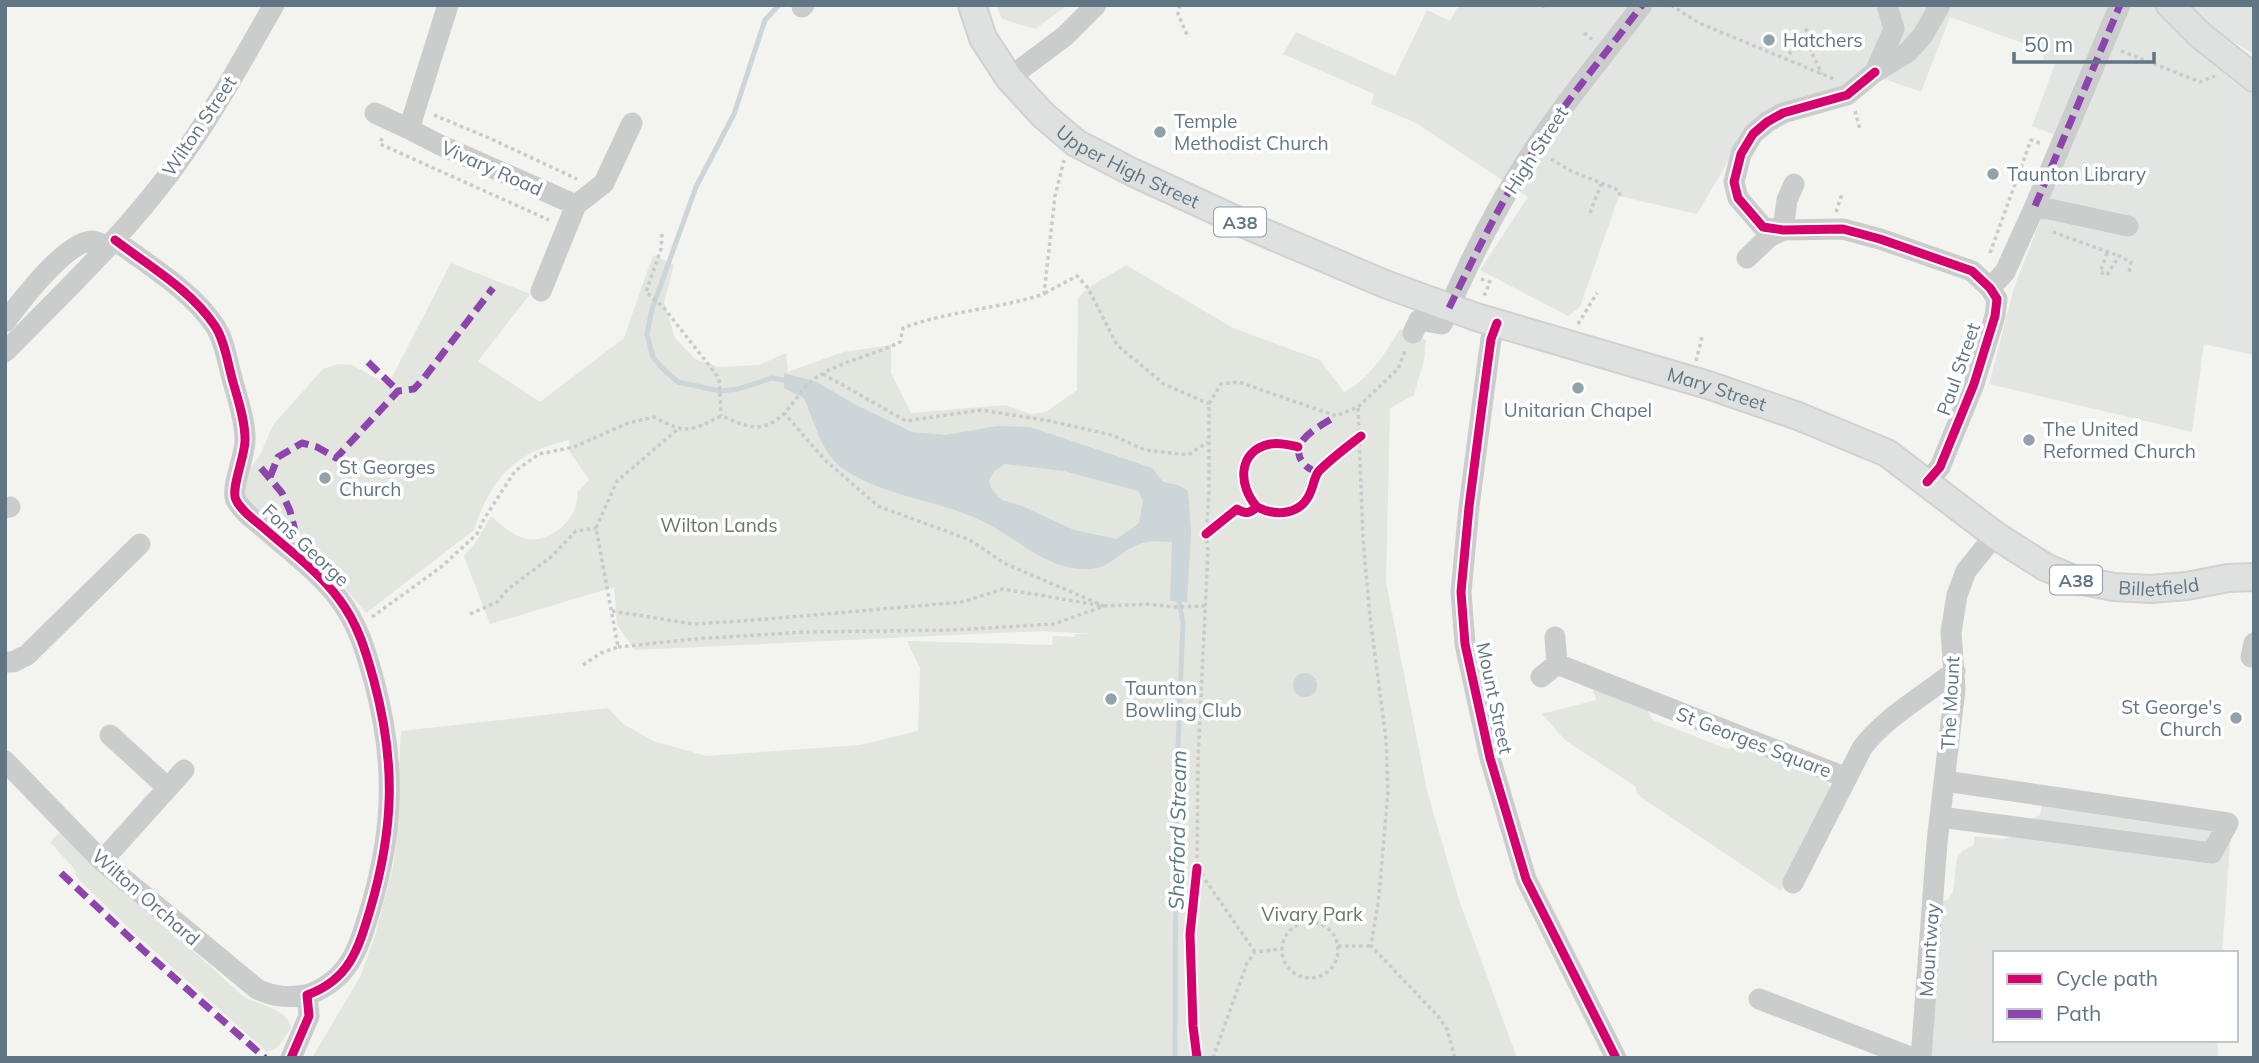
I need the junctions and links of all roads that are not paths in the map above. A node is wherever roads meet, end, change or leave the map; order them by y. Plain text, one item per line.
1 (274, 5) edge
2 (448, 5) edge
3 (972, 5) edge
4 (1096, 5) edge
5 (1642, 5) edge
6 (1887, 5) edge
7 (1940, 5) edge
8 (2120, 5) edge
9 (2171, 5) edge
10 (1875, 72) junction
11 (1009, 78) junction
12 (2254, 78) edge
13 (632, 123) dead end
14 (1794, 184) dead end
15 (576, 205) junction
16 (2031, 214) junction
17 (2128, 226) dead end
18 (1783, 230) junction
19 (112, 244) junction
20 (1747, 258) dead end
21 (1990, 288) junction
22 (541, 291) dead end
23 (1449, 308) junction
24 (5, 321) edge
25 (1497, 323) junction
26 (1413, 333) road end
27 (5, 352) edge
28 (1927, 482) junction
29 (1995, 535) junction
30 (140, 544) dead end
31 (2254, 577) edge
32 (1555, 637) dead end
33 (5, 662) edge
34 (1955, 671) junction
35 (110, 735) dead end
36 (5, 761) edge
37 (184, 770) dead end
38 (1847, 778) junction
39 (1945, 781) junction
40 (168, 788) junction
41 (1940, 817) junction
42 (1937, 842) joint
43 (102, 861) junction
44 (1793, 883) dead end
45 (307, 995) junction
46 (1759, 999) dead end
47 (291, 1058) edge
48 (1616, 1058) edge
49 (1913, 1058) edge
50 (1921, 1058) edge

1 - 19 street, Wilton Street
2 - 15 street, Vivary Road
3 - 11 main road, Upper High Street / A38
4 - 11 street
5 - 23 street, High Street
6 - 10 street
7 - 10 street
8 - 16 street
9 - 12 main road
10 - 18 street
11 - 23 main road, Upper High Street / A38
13 - 15 street
14 - 18 street
15 - 22 street
16 - 17 street
16 - 21 street
18 - 20 street
18 - 21 street
19 - 24 street
19 - 27 street, Wilton Street
19 - 45 street, Fons George
21 - 28 street, Paul Street
23 - 25 main road, Upper High Street / A38
23 - 26 street
25 - 28 main road, Mary Street / A38
25 - 48 street, Mount Street
28 - 29 main road, Billetfield / A38
29 - 31 main road, Billetfield / A38
29 - 34 street, The Mount
30 - 33 street
32 - 38 street, St Georges Square
34 - 38 street, St Georges Square
34 - 39 street, The Mount
35 - 40 street
36 - 43 street, Wilton Orchard
37 - 40 street
38 - 44 street
39 - 41 street, The Mount
39 - 41 street
40 - 43 street
41 - 42 street, The Mount
42 - 50 street, Mountway
43 - 45 street, Wilton Orchard
45 - 47 street
46 - 49 street

